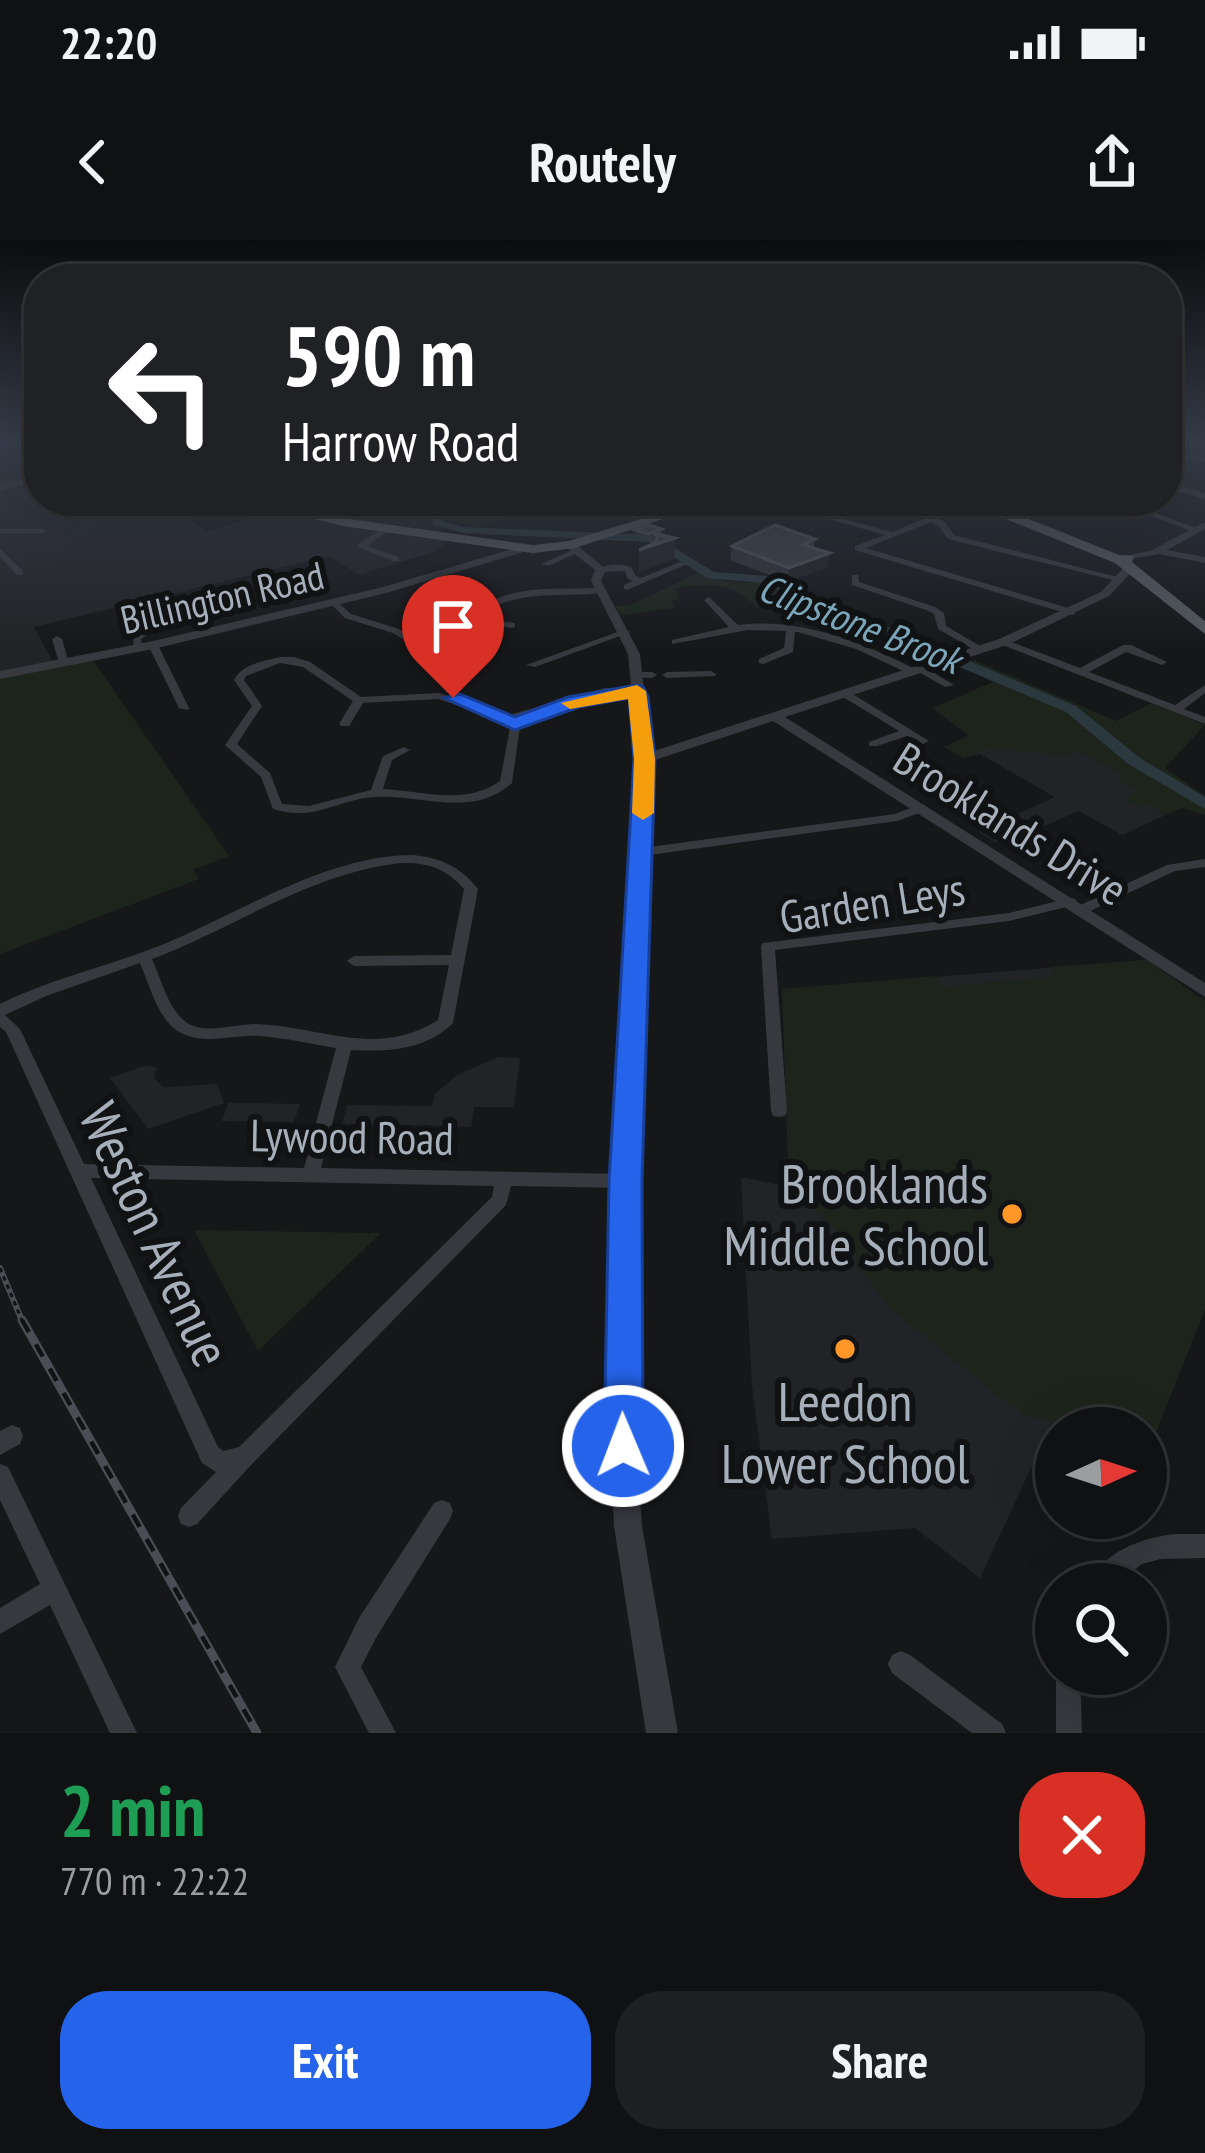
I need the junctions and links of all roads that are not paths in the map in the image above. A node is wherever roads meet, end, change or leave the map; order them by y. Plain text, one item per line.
1 (325, 516) edge
2 (657, 516) edge
3 (825, 516) edge
4 (919, 516) edge
5 (939, 516) edge
6 (1017, 516) edge
7 (1164, 516) edge
8 (931, 519) junction
9 (1200, 527) edge
10 (387, 529) junction
11 (0, 531) edge
12 (43, 531) dead end
13 (13, 532) junction
14 (892, 534) junction
15 (0, 542) edge
16 (578, 543) junction
17 (523, 549) junction
18 (1158, 551) junction
19 (0, 552) edge
20 (396, 559) dead end
21 (649, 559) edge
22 (1124, 559) junction
23 (451, 560) dead end
24 (1205, 560) edge
25 (545, 564) dead end
26 (683, 564) dead end
27 (464, 568) junction
28 (628, 568) junction
29 (20, 573) dead end
30 (855, 577) dead end
31 (1117, 578) junction
32 (600, 580) junction
33 (640, 581) junction
34 (627, 587) dead end
35 (568, 592) junction
36 (216, 598) dead end
37 (709, 600) dead end
38 (334, 602) junction
39 (557, 608) dead end
40 (1072, 612) junction
41 (397, 617) dead end
42 (375, 624) junction
43 (512, 625) dead end
44 (736, 628) junction
45 (791, 628) junction
46 (1205, 629) edge
47 (626, 632) junction
48 (681, 637) dead end
49 (57, 639) dead end
50 (1003, 642) junction
51 (146, 646) junction
52 (982, 650) junction
53 (460, 652) dead end
54 (763, 661) dead end
55 (1162, 662) dead end
56 (64, 663) junction
57 (531, 664) dead end
58 (918, 671) junction
59 (1083, 671) junction
60 (711, 674) dead end
61 (0, 675) edge
62 (667, 675) dead end
63 (642, 680) junction
64 (950, 686) dead end
65 (1205, 688) edge
66 (847, 695) junction
67 (359, 700) junction
68 (184, 708) dead end
69 (1177, 709) junction
70 (777, 718) junction
71 (1205, 721) edge
72 (512, 722) junction
73 (345, 724) dead end
74 (908, 732) junction
75 (922, 741) dead end
76 (873, 743) dead end
77 (404, 751) dead end
78 (645, 759) junction
79 (376, 792) junction
80 (921, 808) junction
81 (642, 852) junction
82 (1205, 863) edge
83 (1075, 906) junction
84 (144, 956) junction
85 (458, 959) junction
86 (353, 961) dead end
87 (1205, 991) edge
88 (0, 1015) edge
89 (345, 1044) junction
90 (778, 1111) dead end
91 (77, 1171) junction
92 (310, 1174) junction
93 (504, 1178) junction
94 (626, 1181) junction
95 (245, 1457) junction
96 (0, 1475) edge
97 (442, 1511) dead end
98 (189, 1516) dead end
99 (1205, 1546) edge
100 (1122, 1563) edge
101 (55, 1588) junction
102 (0, 1622) edge
103 (901, 1664) dead end
104 (1068, 1695) edge
105 (124, 1733) edge
106 (383, 1733) edge
107 (662, 1733) edge
108 (993, 1733) edge
109 (1069, 1733) edge

1 - 10 main road
2 - 16 main road
3 - 14 street
4 - 8 street
5 - 8 street
6 - 22 main road
7 - 9 street
8 - 14 street
8 - 31 street
9 - 18 street
10 - 17 main road
10 - 20 street
11 - 13 street
12 - 13 street
13 - 15 street
14 - 40 street
16 - 17 main road
16 - 25 street
16 - 32 street
17 - 27 street, Billington Road
18 - 22 street
18 - 24 street
19 - 29 street
21 - 28 street
22 - 31 street
22 - 46 main road
23 - 27 street
26 - 33 street
27 - 38 street, Billington Road
28 - 32 street
28 - 33 street
30 - 52 street
31 - 40 street
32 - 35 street
32 - 47 street
33 - 34 street
35 - 39 street
35 - 43 street
36 - 51 street
37 - 44 street
38 - 42 street
38 - 51 street, Billington Road
40 - 50 street
41 - 42 street
42 - 53 street
44 - 45 street
44 - 48 street
45 - 54 street
45 - 58 street
47 - 57 street
47 - 63 street
49 - 56 street
50 - 52 street
50 - 59 street
51 - 56 street, Billington Road
51 - 68 street
52 - 58 street
55 - 59 street
56 - 61 street, Billington Road
58 - 64 street
58 - 66 street
59 - 69 street
60 - 62 street
63 - 72 street
63 - 78 street
65 - 69 street
66 - 70 street
66 - 74 street
67 - 72 street
67 - 73 street
67 - 79 street
69 - 71 street
70 - 78 street
70 - 80 street, Brooklands Drive
72 - 79 street
74 - 75 street
74 - 76 street
77 - 79 street
78 - 81 street
80 - 81 street
80 - 83 street, Brooklands Drive
81 - 94 street
82 - 83 street
83 - 87 street, Brooklands Drive
83 - 90 street, Garden Leys
84 - 85 street
84 - 88 street
84 - 89 street
85 - 86 street
85 - 89 street
88 - 91 street, Weston Avenue
89 - 92 street
91 - 92 street, Lywood Road
91 - 95 street, Weston Avenue
92 - 93 street, Lywood Road
93 - 94 street, Lywood Road
93 - 95 street
94 - 107 street
95 - 98 street
96 - 101 street
97 - 106 street
99 - 100 street
101 - 102 street
101 - 105 street
103 - 108 street
104 - 109 street

